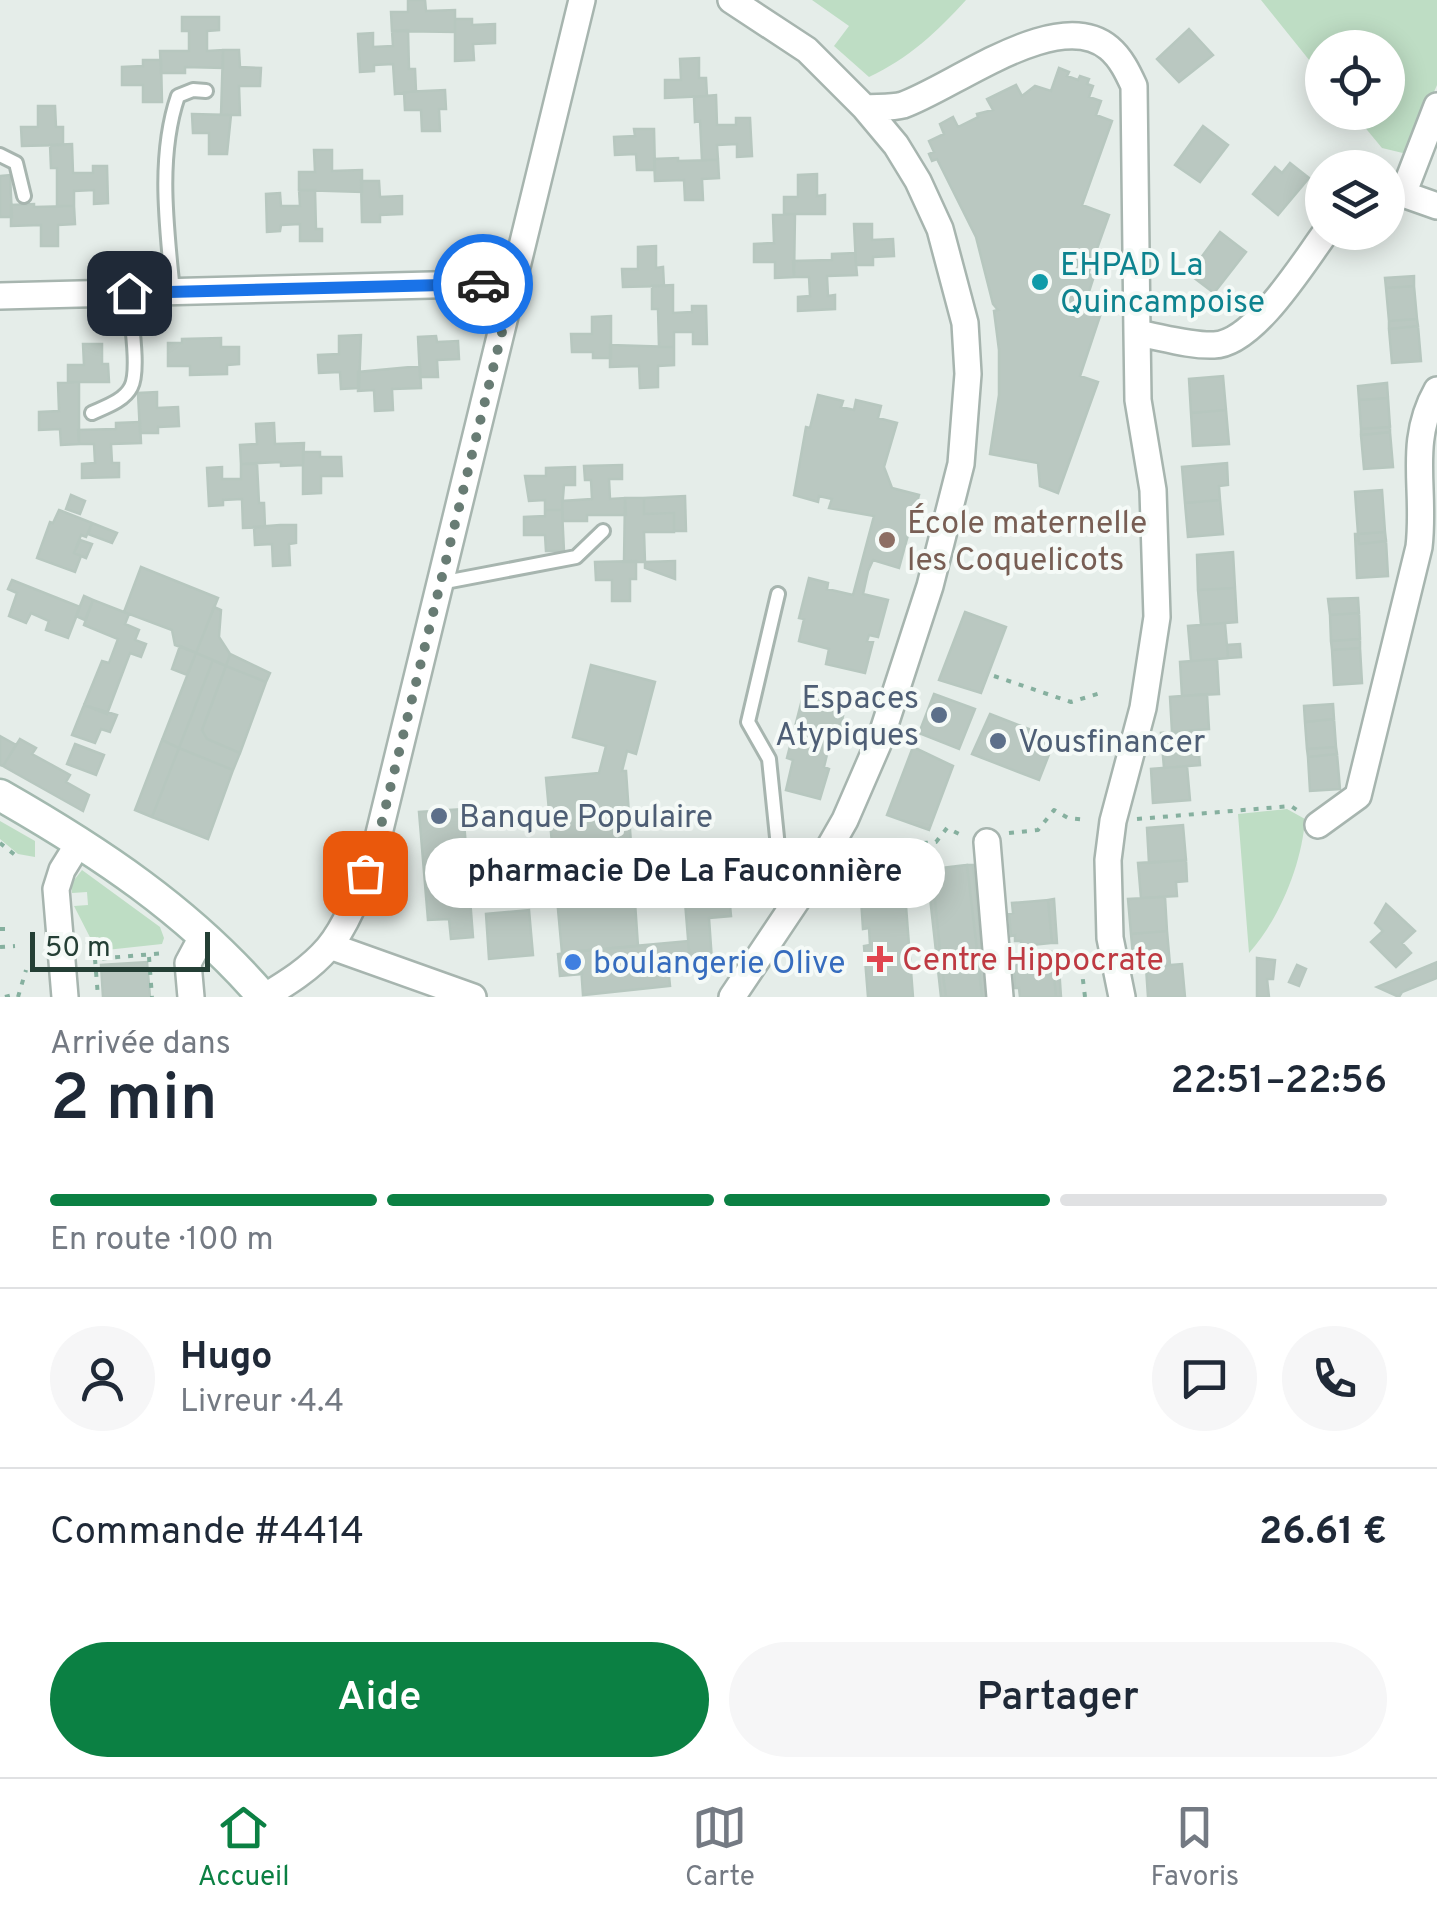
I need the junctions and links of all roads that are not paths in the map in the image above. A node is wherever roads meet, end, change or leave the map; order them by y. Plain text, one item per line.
1 (582, 0) edge
2 (730, 0) edge
3 (206, 91) dead end
4 (1437, 106) edge
5 (865, 108) junction
6 (0, 154) edge
7 (1405, 176) edge
8 (24, 196) dead end
9 (1405, 198) edge
10 (1437, 206) edge
11 (1312, 250) edge
12 (514, 283) junction
13 (173, 292) junction
14 (129, 293) junction
15 (0, 296) edge
16 (1137, 334) junction
17 (1437, 390) edge
18 (92, 413) dead end
19 (603, 531) dead end
20 (440, 583) junction
21 (778, 594) dead end
22 (0, 795) edge
23 (1318, 825) road end
24 (976, 839) road end
25 (80, 841) junction
26 (813, 876) junction
27 (203, 934) junction
28 (330, 946) junction
29 (65, 997) edge
30 (190, 997) edge
31 (264, 997) edge
32 (473, 997) edge
33 (732, 997) edge
34 (1000, 997) edge
35 (1122, 997) edge

1 - 12 street
2 - 5 street
3 - 13 lane
4 - 7 street
5 - 16 street
5 - 26 street
6 - 8 lane
9 - 10 street
11 - 16 street
12 - 13 street
12 - 20 street
13 - 14 street
14 - 15 street
14 - 18 lane
16 - 35 street
17 - 23 street
19 - 20 lane
20 - 28 street
21 - 26 lane
22 - 25 main road
24 - 34 street
25 - 27 main road
25 - 29 street
26 - 33 street
27 - 30 street
27 - 31 main road
28 - 31 street
28 - 32 street

